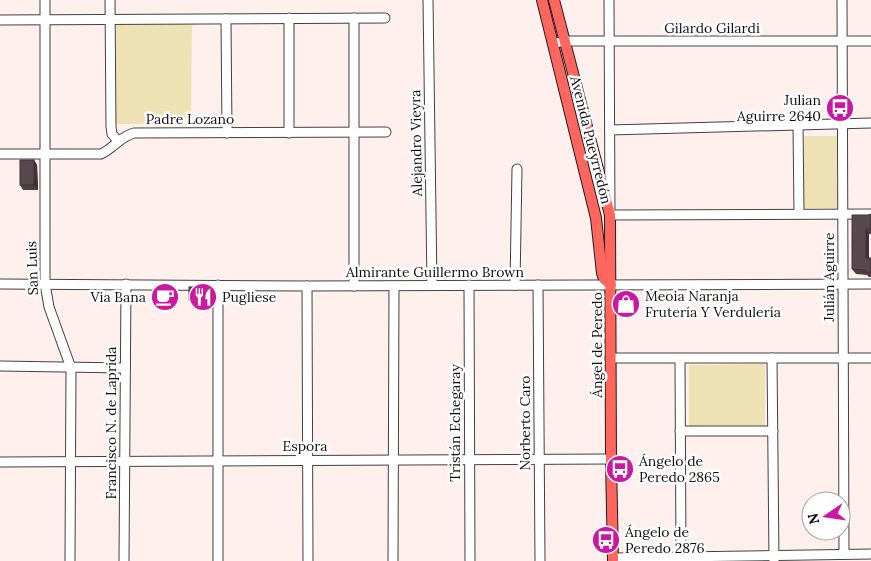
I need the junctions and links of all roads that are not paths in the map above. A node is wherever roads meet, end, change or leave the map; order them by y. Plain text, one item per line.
1 (44, 0) edge
2 (110, 0) edge
3 (428, 0) edge
4 (542, 0) edge
5 (554, 0) edge
6 (609, 0) edge
7 (842, 0) edge
8 (289, 18) junction
9 (354, 18) junction
10 (385, 18) dead end
11 (110, 19) junction
12 (226, 19) junction
13 (0, 20) edge
14 (45, 20) junction
15 (871, 41) edge
16 (564, 42) junction
17 (610, 42) junction
18 (842, 42) junction
19 (553, 44) junction
20 (871, 123) edge
21 (843, 124) junction
22 (798, 125) junction
23 (610, 130) junction
24 (354, 132) junction
25 (386, 132) dead end
26 (227, 133) junction
27 (289, 133) junction
28 (118, 141) junction
29 (0, 154) edge
30 (45, 154) junction
31 (517, 169) dead end
32 (799, 214) junction
33 (842, 214) junction
34 (871, 214) edge
35 (610, 215) junction
36 (0, 284) edge
37 (45, 284) junction
38 (126, 284) junction
39 (843, 284) junction
40 (871, 284) edge
41 (218, 285) junction
42 (432, 285) junction
43 (469, 285) junction
44 (515, 285) junction
45 (538, 285) junction
46 (611, 285) junction
47 (307, 286) junction
48 (354, 286) junction
49 (394, 286) junction
50 (611, 358) junction
51 (772, 358) junction
52 (843, 358) junction
53 (871, 358) edge
54 (680, 359) junction
55 (0, 366) edge
56 (71, 368) junction
57 (126, 368) junction
58 (680, 431) junction
59 (773, 431) junction
60 (469, 459) junction
61 (539, 459) junction
62 (610, 459) junction
63 (218, 460) junction
64 (307, 460) junction
65 (393, 460) junction
66 (125, 461) junction
67 (0, 462) edge
68 (72, 462) junction
69 (844, 554) junction
70 (871, 554) edge
71 (681, 557) junction
72 (774, 558) edge
73 (613, 559) edge
74 (70, 561) edge
75 (124, 561) edge
76 (218, 561) edge
77 (308, 561) edge
78 (392, 561) edge
79 (470, 561) edge
80 (540, 561) edge

1 - 14 street, San Luis
2 - 11 street
3 - 42 street, Alejandro Vieyra
4 - 19 main road, Avenida Pueyrredón
5 - 16 main road, Avenida Pueyrredón
6 - 17 street, Ángel de Peredo
7 - 18 street, Julián Aguirre
8 - 9 street
8 - 12 street
8 - 27 street
9 - 10 street
9 - 24 street
11 - 12 street
11 - 14 street
11 - 28 street
12 - 26 street
13 - 14 street
14 - 30 street, San Luis
15 - 18 street, Gilardo Gilardi
16 - 17 street, Gilardo Gilardi
16 - 19 street, Gilardo Gilardi
16 - 35 main road, Avenida Pueyrredón
17 - 18 street, Gilardo Gilardi
17 - 23 street, Ángel de Peredo
18 - 21 street, Julián Aguirre
19 - 46 main road, Avenida Pueyrredón
20 - 21 street
21 - 22 street
21 - 33 street, Julián Aguirre
22 - 23 street
22 - 32 street
23 - 35 street, Ángel de Peredo
24 - 25 street, Padre Lozano
24 - 27 street, Padre Lozano
24 - 48 street
26 - 27 street, Padre Lozano
26 - 28 street, Padre Lozano
28 - 30 street, Padre Lozano
29 - 30 street, Padre Lozano
30 - 37 street, San Luis
31 - 44 street
32 - 33 street
32 - 35 street
33 - 34 street
33 - 39 street, Julián Aguirre
35 - 46 main road, Ángel de Peredo
36 - 37 street, Almirante Guillermo Brown
37 - 38 street, Almirante Guillermo Brown
37 - 56 street, San Luis
38 - 41 street, Almirante Guillermo Brown
38 - 57 street, Francisco N. de Laprida
39 - 40 street, Almirante Guillermo Brown
39 - 46 street, Almirante Guillermo Brown
39 - 52 street, Julián Aguirre
41 - 47 street, Almirante Guillermo Brown
41 - 63 street
42 - 43 street, Almirante Guillermo Brown
42 - 49 street, Almirante Guillermo Brown
43 - 44 street, Almirante Guillermo Brown
43 - 60 street, Tristán Echegaray
44 - 45 street, Almirante Guillermo Brown
45 - 46 street, Almirante Guillermo Brown
45 - 61 street, Norberto Caro
46 - 50 main road, Ángel de Peredo
47 - 48 street, Almirante Guillermo Brown
47 - 64 street
48 - 49 street, Almirante Guillermo Brown
49 - 65 street
50 - 54 street
50 - 62 main road, Ángel de Peredo
51 - 52 street
51 - 54 street
51 - 59 street
52 - 53 street
52 - 69 street, Julián Aguirre
54 - 58 street
55 - 56 street
56 - 57 street
56 - 68 street, San Luis
57 - 66 street, Francisco N. de Laprida
58 - 59 street
58 - 71 street
59 - 72 street
60 - 61 street, Espora
60 - 65 street, Espora
60 - 79 street, Tristán Echegaray
61 - 62 street, Espora
61 - 80 street, Norberto Caro
62 - 73 main road, Ángel de Peredo
63 - 64 street, Espora
63 - 66 street, Espora
63 - 76 street
64 - 65 street, Espora
64 - 77 street
65 - 78 street
66 - 68 street, Espora
66 - 75 street, Francisco N. de Laprida
67 - 68 street, Espora
68 - 74 street, San Luis
69 - 70 street
69 - 72 street
71 - 72 street
71 - 73 street

